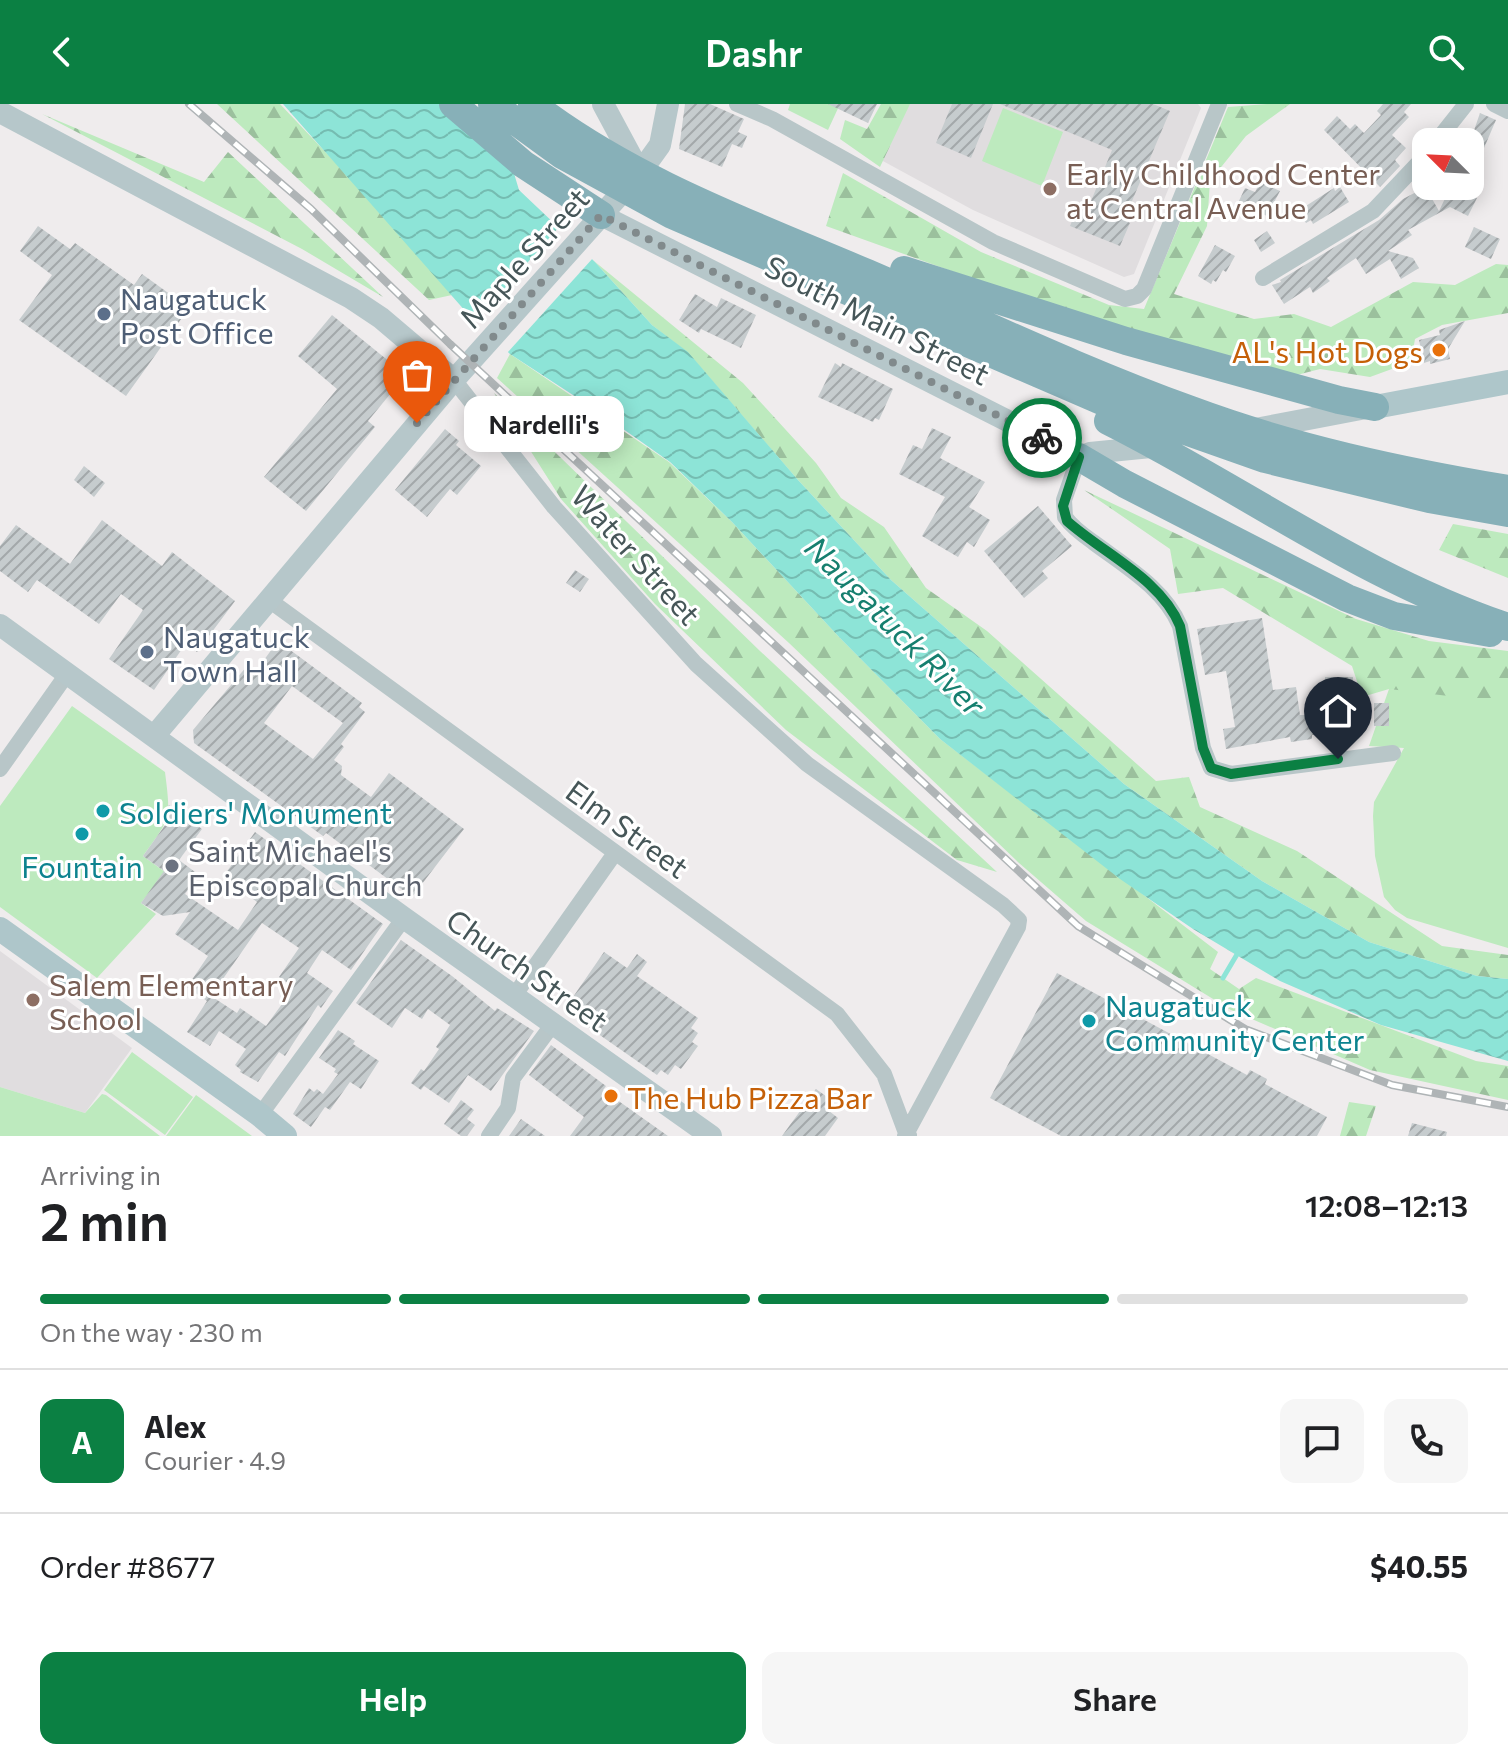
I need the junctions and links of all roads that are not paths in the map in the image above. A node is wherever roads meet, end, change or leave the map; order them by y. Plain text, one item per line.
1 (453, 104) edge
2 (492, 104) edge
3 (506, 104) edge
4 (532, 104) edge
5 (603, 104) edge
6 (668, 104) edge
7 (737, 104) edge
8 (1219, 104) edge
9 (1466, 104) edge
10 (1494, 104) edge
11 (1508, 111) edge
12 (0, 112) edge
13 (1447, 128) edge
14 (642, 170) junction
15 (1412, 170) edge
16 (677, 204) junction
17 (601, 215) junction
18 (1263, 278) dead end
19 (953, 336) junction
20 (454, 380) junction
21 (1508, 382) edge
22 (1375, 407) junction
23 (1079, 457) junction
24 (1508, 489) edge
25 (1508, 513) edge
26 (269, 600) junction
27 (0, 625) edge
28 (1508, 627) edge
29 (1508, 634) edge
30 (67, 674) junction
31 (155, 735) junction
32 (1393, 753) dead end
33 (0, 769) edge
34 (615, 853) junction
35 (404, 918) junction
36 (0, 929) edge
37 (514, 996) junction
38 (553, 1024) junction
39 (260, 1115) junction
40 (907, 1135) edge
41 (285, 1136) edge
42 (489, 1136) edge
43 (711, 1136) edge

1 - 17 highway
2 - 16 highway
3 - 17 highway
4 - 16 highway
5 - 14 street
6 - 14 street, Maple Street
7 - 8 street
9 - 13 street
10 - 11 street
12 - 20 street, Water Street
14 - 17 street, Maple Street
15 - 18 street
16 - 19 highway
16 - 22 highway
16 - 24 highway
17 - 20 street, Maple Street
17 - 23 street, South Main Street
19 - 25 highway
19 - 28 highway
20 - 26 street, Maple Street
20 - 40 street, Water Street
21 - 22 main road
22 - 23 street
23 - 29 highway
23 - 32 street
26 - 31 street, Maple Street
26 - 34 street, Elm Street
27 - 30 street, Church Street
30 - 31 street, Church Street
30 - 33 street
31 - 35 street, Church Street
34 - 37 street
34 - 40 street, Elm Street
35 - 37 street, Church Street
35 - 39 street
36 - 39 main road
37 - 38 street, Church Street
38 - 42 street
38 - 43 street, Church Street
39 - 41 main road

